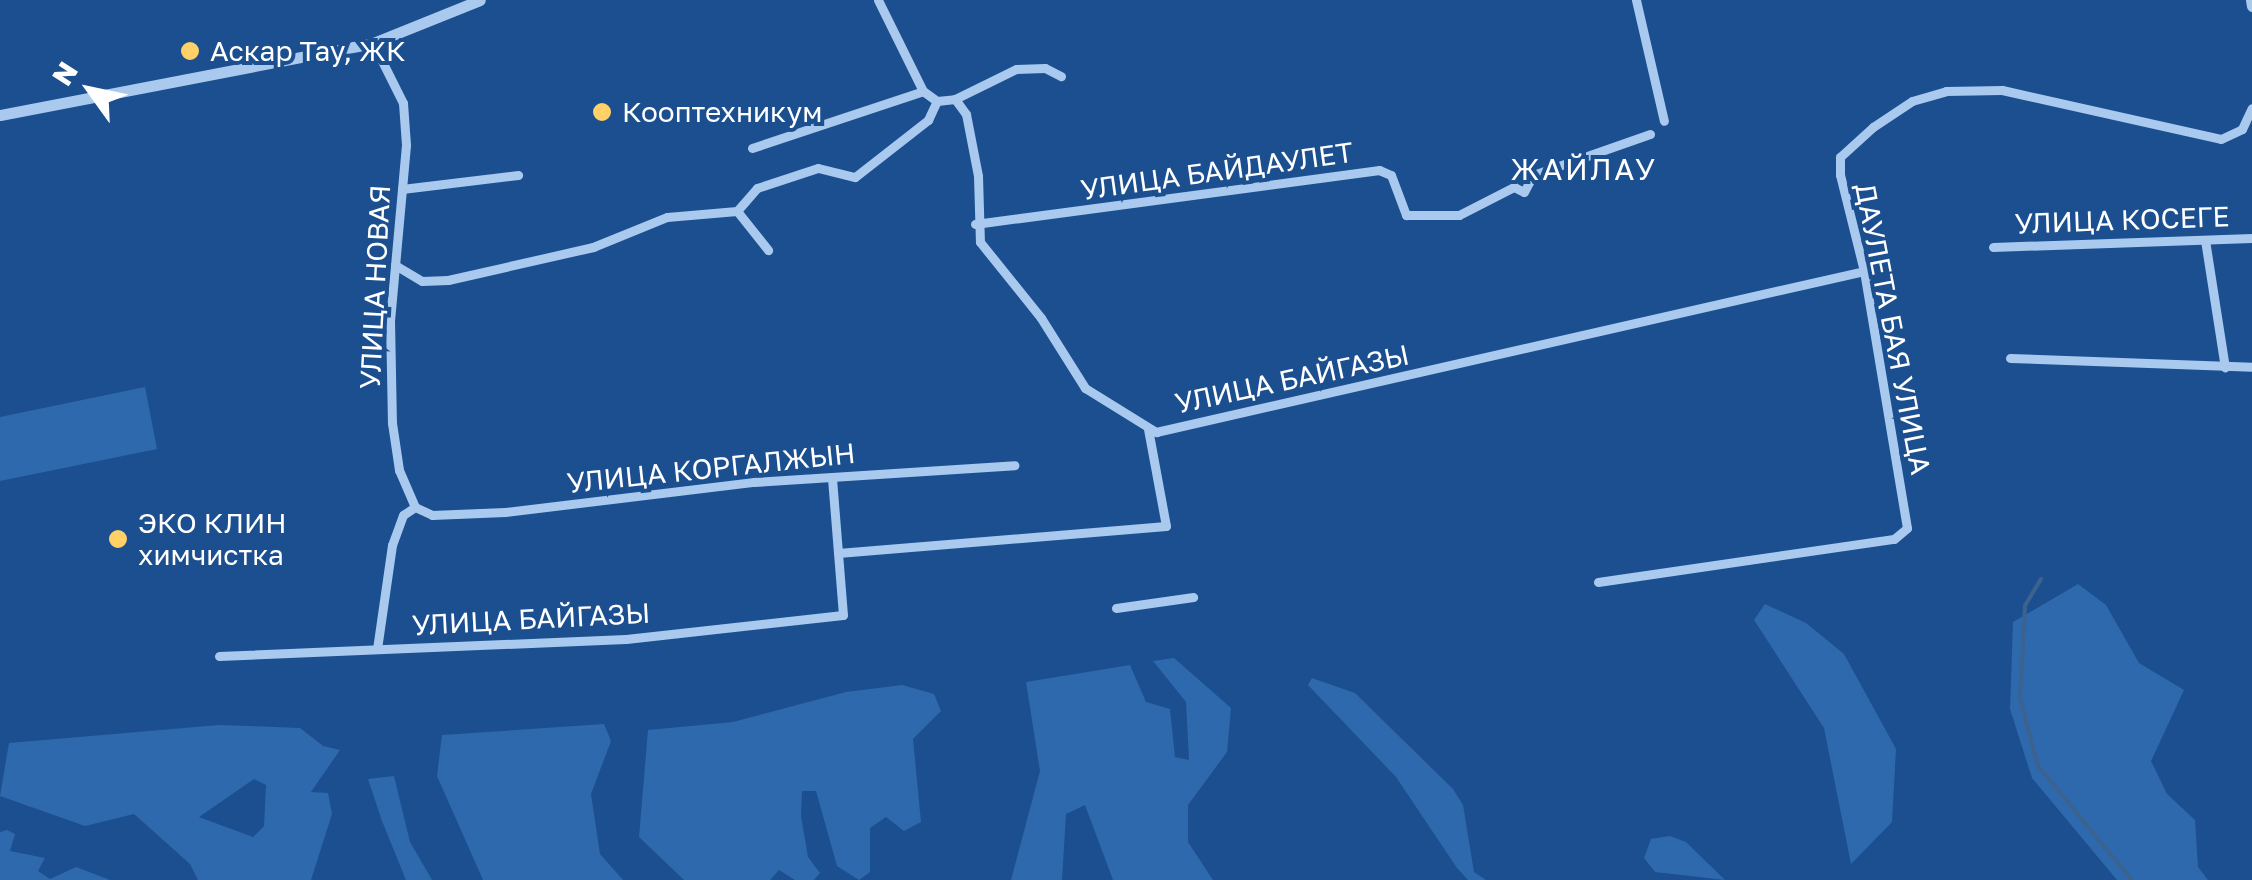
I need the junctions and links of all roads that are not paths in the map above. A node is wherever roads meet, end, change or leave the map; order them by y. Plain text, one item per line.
1 (480, 0) edge
2 (878, 0) edge
3 (1636, 0) edge
4 (373, 42) junction
5 (1062, 76) dead end
6 (923, 91) junction
7 (955, 99) junction
8 (937, 101) junction
9 (2252, 108) edge
10 (0, 115) edge
11 (1664, 121) dead end
12 (1650, 134) dead end
13 (752, 148) dead end
14 (518, 175) dead end
15 (402, 189) junction
16 (737, 211) junction
17 (975, 224) junction
18 (2252, 238) edge
19 (2206, 240) junction
20 (1993, 246) dead end
21 (768, 250) dead end
22 (395, 265) junction
23 (1864, 271) junction
24 (2010, 358) dead end
25 (2225, 367) junction
26 (2252, 368) edge
27 (1148, 428) junction
28 (1014, 465) dead end
29 (832, 477) junction
30 (415, 507) junction
31 (838, 554) junction
32 (1598, 582) dead end
33 (1193, 597) dead end
34 (1116, 608) dead end
35 (377, 649) junction
36 (219, 656) dead end

1 - 4 street
2 - 6 street
3 - 11 street
4 - 10 street
4 - 15 street, УЛИЦА НОВАЯ
5 - 7 street
6 - 8 street
6 - 13 street
7 - 8 street
7 - 17 street
8 - 16 street
9 - 23 street, ДАУЛЕТА БАЯ УЛИЦА
12 - 17 street, УЛИЦА БАЙДАУЛЕТ
14 - 15 street
15 - 22 street, УЛИЦА НОВАЯ
16 - 21 street
16 - 22 street
17 - 27 street
18 - 19 street, УЛИЦА КОСЕГЕ
19 - 20 street, УЛИЦА КОСЕГЕ
19 - 25 street
22 - 30 street, УЛИЦА НОВАЯ
23 - 27 street, УЛИЦА БАЙГАЗЫ
23 - 32 street, ДАУЛЕТА БАЯ УЛИЦА
24 - 25 street
25 - 26 street
27 - 31 street, УЛИЦА БАЙГАЗЫ
28 - 29 street, УЛИЦА КОРГАЛЖЫН
29 - 30 street, УЛИЦА КОРГАЛЖЫН
29 - 31 street, УЛИЦА БАЙГАЗЫ
30 - 35 street
31 - 35 street, УЛИЦА БАЙГАЗЫ
33 - 34 street
35 - 36 street, УЛИЦА БАЙГАЗЫ

